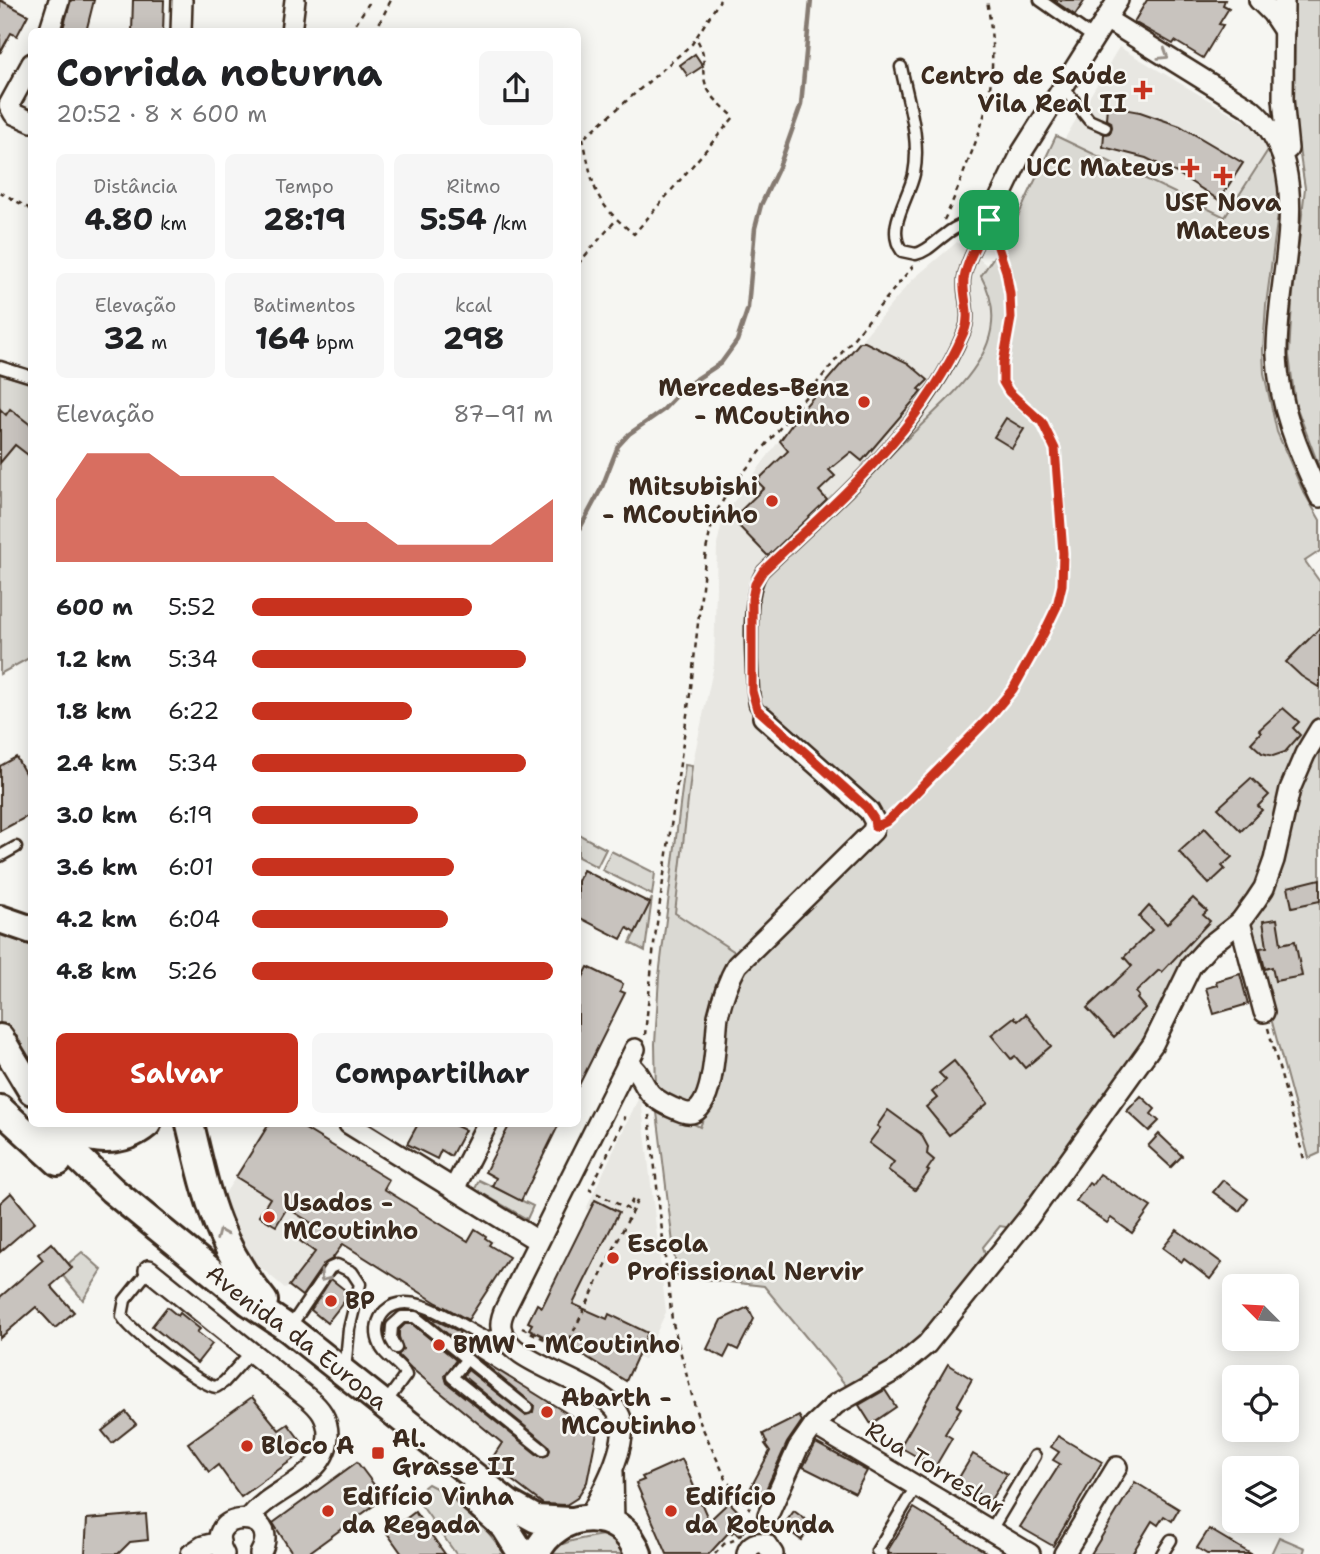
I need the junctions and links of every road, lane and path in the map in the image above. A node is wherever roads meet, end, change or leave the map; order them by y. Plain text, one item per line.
1 (59, 0) edge
2 (182, 0) edge
3 (295, 0) edge
4 (370, 0) edge
5 (391, 0) edge
6 (720, 0) edge
7 (987, 0) edge
8 (1040, 0) edge
9 (1118, 0) edge
10 (1259, 0) edge
11 (1284, 0) edge
12 (1106, 19) junction
13 (49, 28) edge
14 (181, 28) edge
15 (292, 28) edge
16 (352, 28) edge
17 (377, 28) edge
18 (1284, 31) junction
19 (696, 38) junction
20 (1094, 38) junction
21 (901, 67) dead end
22 (28, 70) edge
23 (1063, 86) junction
24 (1283, 99) junction
25 (1251, 109) junction
26 (28, 120) edge
27 (1105, 127) dead end
28 (583, 138) joint
29 (1291, 171) junction
30 (0, 192) edge
31 (28, 208) edge
32 (616, 220) junction
33 (989, 220) junction
34 (941, 225) dead end
35 (922, 252) junction
36 (581, 261) edge
37 (0, 367) edge
38 (28, 375) edge
39 (1320, 497) edge
40 (764, 717) joint
41 (1320, 729) edge
42 (875, 827) junction
43 (16, 847) dead end
44 (0, 856) edge
45 (0, 919) edge
46 (1240, 922) junction
47 (28, 929) edge
48 (1264, 1012) joint
49 (0, 1038) edge
50 (636, 1049) junction
51 (0, 1066) edge
52 (646, 1086) junction
53 (605, 1108) junction
54 (25, 1109) edge
55 (38, 1127) edge
56 (40, 1127) edge
57 (46, 1127) edge
58 (67, 1127) edge
59 (142, 1127) edge
60 (191, 1127) edge
61 (354, 1127) edge
62 (485, 1127) edge
63 (1304, 1159) dead end
64 (89, 1187) junction
65 (454, 1189) junction
66 (538, 1241) junction
67 (149, 1270) joint
68 (289, 1329) junction
69 (511, 1330) junction
70 (396, 1348) dead end
71 (565, 1349) junction
72 (251, 1352) junction
73 (579, 1356) dead end
74 (467, 1359) junction
75 (345, 1374) junction
76 (384, 1405) junction
77 (527, 1408) dead end
78 (814, 1425) junction
79 (543, 1450) dead end
80 (1035, 1456) dead end
81 (1117, 1467) dead end
82 (917, 1485) junction
83 (760, 1513) joint
84 (249, 1519) junction
85 (591, 1521) junction
86 (991, 1530) junction
87 (1171, 1540) dead end
88 (222, 1548) edge
89 (720, 1548) dead end
90 (264, 1551) edge
91 (191, 1554) edge
92 (522, 1554) edge
93 (536, 1554) edge
94 (639, 1554) edge
95 (715, 1554) edge
96 (747, 1554) edge
97 (773, 1554) edge
98 (882, 1554) edge
99 (1030, 1554) edge
100 (1064, 1554) edge
101 (1162, 1554) edge

1 - 13 street
2 - 14 street
3 - 15 street
4 - 16 path
5 - 17 path
6 - 19 path
7 - 34 path
8 - 20 lane
9 - 12 street
10 - 18 street
11 - 18 street
12 - 20 street
12 -> 25 street
18 - 24 street
19 - 28 path
19 - 32 path
20 - 23 street
21 - 35 lane
22 - 26 street
23 - 27 lane
23 - 33 street
24 - 25 street
24 - 29 street
25 - 29 street
28 - 32 path
29 - 39 street
30 - 31 path
32 - 36 path
33 - 35 lane
33 - 40 lane
33 - 42 path
35 - 50 path
37 - 38 lane
40 - 42 street
41 - 46 street
42 - 52 street
43 - 44 lane
45 - 47 main road
46 - 48 street
46 - 78 street
48 - 63 path
49 - 54 main road
50 - 52 street
50 - 53 street
51 - 54 main road
52 - 83 path
53 - 66 street
53 - 71 path
55 - 64 main road, Avenida da Europa
56 - 64 main road
57 - 68 main road, Avenida da Europa
58 - 59 main road
68 -> 60 main road
61 - 65 street
62 - 65 street
64 - 92 main road, Avenida da Europa
65 - 66 street
66 - 69 street
67 - 72 street
67 - 72 lane
68 - 75 main road, Avenida da Europa
75 -> 68 lane
69 - 71 path
69 - 76 lane
69 - 85 street
70 - 74 lane
71 - 73 path
72 - 84 street
74 - 77 lane
74 - 79 lane
75 - 76 main road, Avenida da Europa
76 - 85 main road, Avenida da Europa
78 - 82 street, Rua Torreslar
78 - 83 street
80 - 86 lane
81 - 100 street
82 - 86 street, Rua Torreslar
82 - 98 lane
84 - 88 street
84 - 90 street
85 - 93 main road
85 - 94 main road
86 - 99 street, Rua Torreslar
87 - 101 lane
88 - 91 street
89 - 95 path
96 - 97 street

